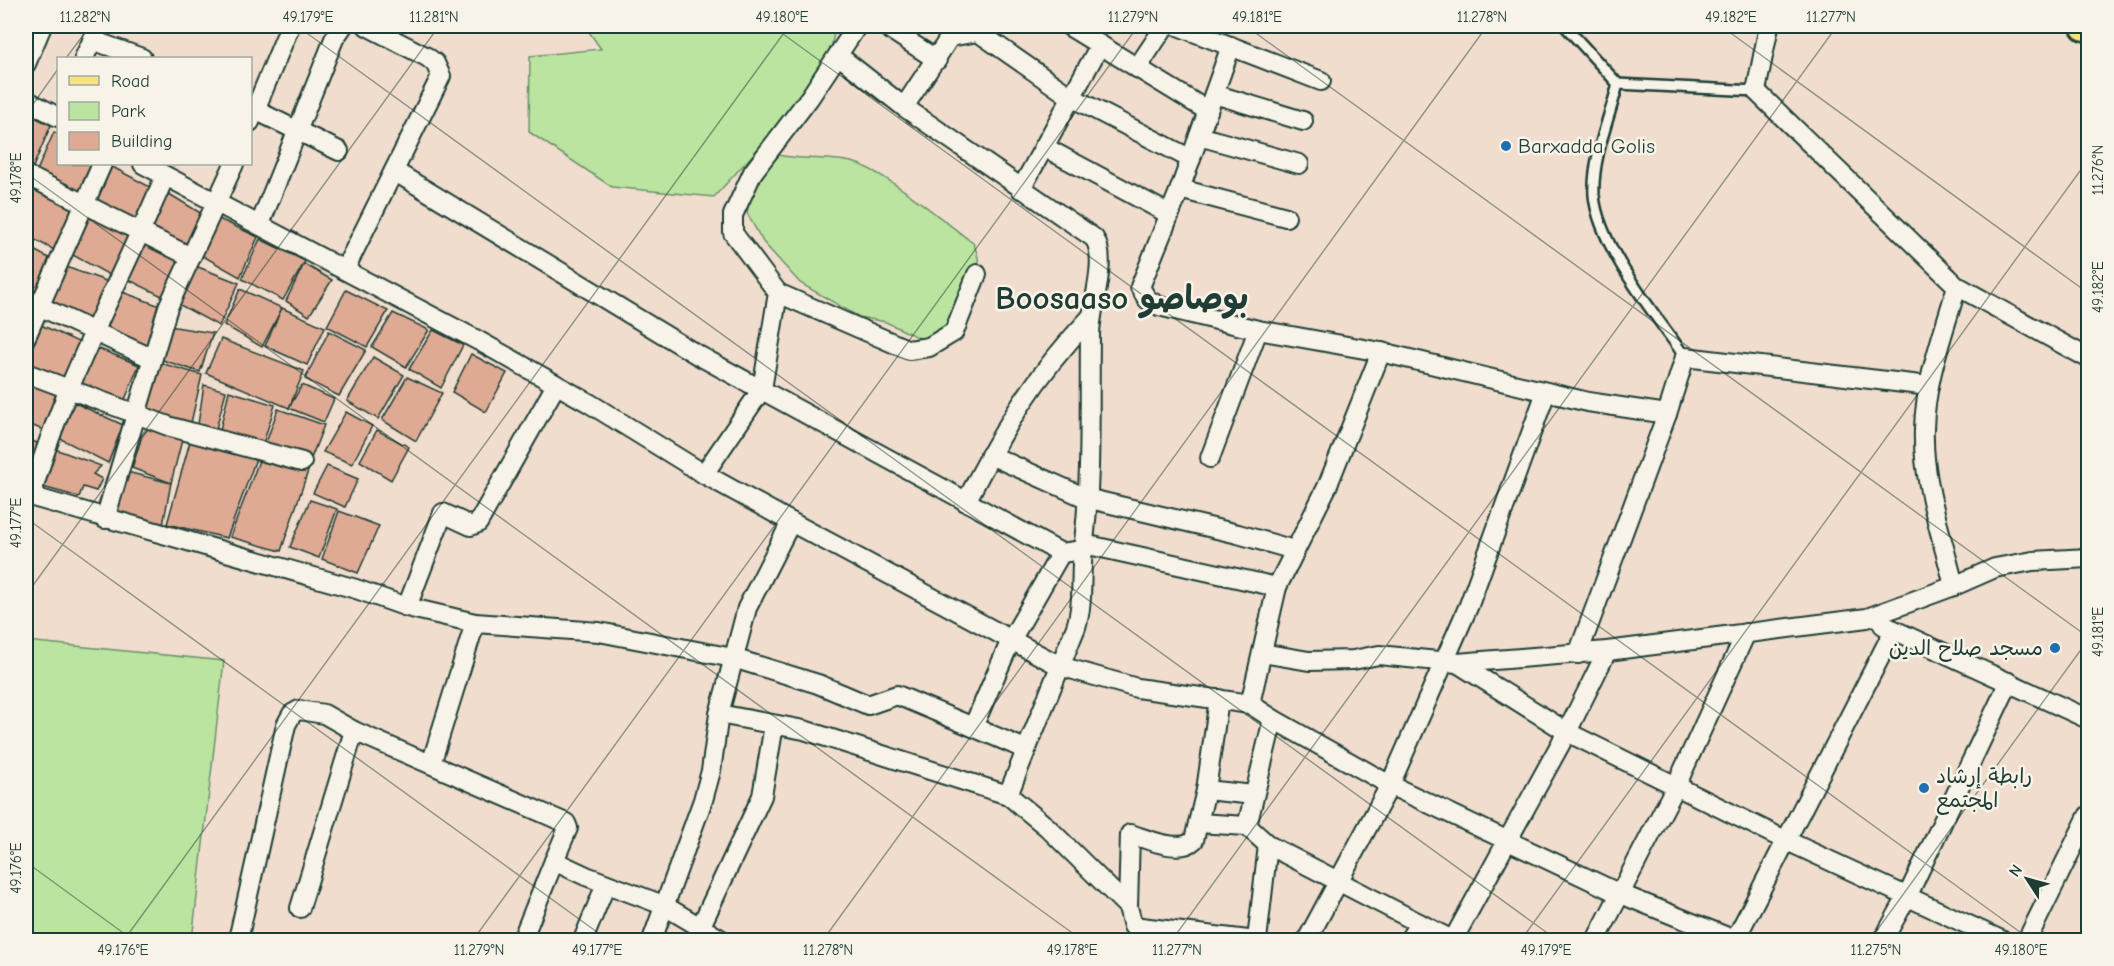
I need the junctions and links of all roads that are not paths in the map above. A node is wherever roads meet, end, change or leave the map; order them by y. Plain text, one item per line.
1 (42, 26) edge
2 (290, 26) edge
3 (344, 26) edge
4 (367, 26) edge
5 (857, 26) edge
6 (885, 26) edge
7 (1069, 26) edge
8 (1165, 26) edge
9 (1178, 26) edge
10 (1565, 26) edge
11 (1769, 26) edge
12 (980, 29) edge
13 (95, 33) edge
14 (1100, 45) junction
15 (1231, 46) junction
16 (839, 56) junction
17 (84, 57) edge
18 (140, 57) edge
19 (937, 60) junction
20 (26, 64) edge
21 (1137, 68) junction
22 (1321, 81) dead end
23 (1618, 84) junction
24 (1756, 91) junction
25 (1214, 94) junction
26 (1071, 97) junction
27 (26, 100) edge
28 (903, 107) junction
29 (1208, 111) junction
30 (57, 116) edge
31 (253, 116) edge
32 (1303, 121) dead end
33 (298, 131) junction
34 (1199, 136) junction
35 (1044, 147) junction
36 (339, 151) dead end
37 (1191, 159) junction
38 (1299, 164) dead end
39 (102, 165) edge
40 (145, 165) edge
41 (234, 165) edge
42 (394, 171) junction
43 (26, 176) edge
44 (165, 176) junction
45 (1021, 189) junction
46 (1180, 189) junction
47 (85, 204) junction
48 (217, 205) junction
49 (1169, 214) junction
50 (1286, 218) dead end
51 (260, 224) junction
52 (142, 232) junction
53 (191, 257) junction
54 (345, 269) junction
55 (977, 274) dead end
56 (1958, 286) junction
57 (778, 293) junction
58 (32, 304) edge
59 (1090, 318) junction
60 (1258, 330) junction
61 (94, 332) junction
62 (26, 337) edge
63 (1381, 352) junction
64 (1685, 357) junction
65 (2088, 357) edge
66 (151, 358) junction
67 (26, 373) edge
68 (556, 385) junction
69 (1929, 387) junction
70 (762, 389) junction
71 (68, 390) junction
72 (1546, 392) junction
73 (1667, 414) junction
74 (133, 415) junction
75 (990, 455) junction
76 (1210, 458) dead end
77 (302, 462) dead end
78 (704, 474) junction
79 (28, 496) edge
80 (1086, 498) junction
81 (966, 502) junction
82 (105, 519) junction
83 (791, 522) junction
84 (1083, 547) junction
85 (1294, 550) junction
86 (1060, 553) junction
87 (2088, 558) edge
88 (1954, 586) junction
89 (1277, 587) junction
90 (407, 607) junction
91 (1867, 618) junction
92 (475, 623) junction
93 (1894, 630) junction
94 (1746, 633) junction
95 (1011, 640) junction
96 (1607, 651) junction
97 (1262, 653) junction
98 (1578, 654) junction
99 (733, 658) junction
100 (1450, 663) junction
101 (1060, 666) junction
102 (2009, 682) junction
103 (1219, 699) junction
104 (1250, 704) junction
105 (720, 714) junction
106 (1273, 719) junction
107 (2088, 720) edge
108 (774, 725) junction
109 (973, 727) junction
110 (354, 731) junction
111 (1567, 732) junction
112 (1025, 749) junction
113 (431, 764) junction
114 (1390, 785) junction
115 (1676, 786) junction
116 (1206, 790) junction
117 (1008, 795) junction
118 (1254, 795) junction
119 (2088, 816) edge
120 (1198, 823) junction
121 (1247, 826) junction
122 (1785, 840) junction
123 (1508, 841) junction
124 (1268, 845) junction
125 (554, 861) junction
126 (1338, 882) junction
127 (606, 884) junction
128 (1618, 893) junction
129 (1907, 897) junction
130 (663, 905) junction
131 (1128, 907) junction
132 (300, 908) dead end
133 (1419, 923) junction
134 (700, 928) junction
135 (1136, 933) edge
136 (238, 940) edge
137 (522, 940) edge
138 (583, 940) edge
139 (652, 940) edge
140 (722, 940) edge
141 (1248, 940) edge
142 (1257, 940) edge
143 (1307, 940) edge
144 (1409, 940) edge
145 (1452, 940) edge
146 (1596, 940) edge
147 (1883, 940) edge
148 (2001, 940) edge
149 (2027, 940) edge

1 - 20 street
2 - 31 street
3 - 33 street
4 - 42 street
5 - 16 street
6 - 19 street
7 - 14 street
8 - 21 street
9 - 15 street
10 - 23 lane
11 - 24 street
12 - 19 street
12 - 26 street
13 - 17 street
13 - 18 street
14 - 21 street
14 - 26 street
15 - 22 street
15 - 25 street
16 - 28 street
16 - 57 street
19 - 28 street
21 - 29 street
23 - 24 lane
23 - 64 lane
24 - 56 street
25 - 29 street
25 - 32 street
26 - 35 street
26 - 37 street
27 - 30 street
28 - 45 street
29 - 34 street
31 - 33 street
33 - 36 street
33 - 51 street
34 - 37 street
34 - 38 street
35 - 45 street
35 - 49 street
37 - 46 street
39 - 47 street
40 - 44 street
41 - 48 street
42 - 54 street
42 - 70 street
43 - 47 street
44 - 48 street
44 - 52 street
45 - 59 street
46 - 49 street
46 - 50 street
47 - 52 street
47 - 58 street
48 - 51 street
48 - 53 street
49 - 60 street
51 - 54 street
52 - 53 street
52 - 61 street
53 - 66 street
54 - 68 street
55 - 57 street
56 - 65 street
56 - 69 street
57 - 70 street
58 - 61 street
58 - 62 street
59 - 75 street
59 - 80 street
60 - 63 street
60 - 76 street
61 - 66 street
61 - 71 street
63 - 72 street
63 - 85 street
64 - 69 street
64 - 73 street
66 - 74 street
67 - 71 street
68 - 78 street
68 - 90 street
69 - 88 street
70 - 78 street
70 - 81 street
71 - 74 street
71 - 79 street
72 - 73 street
72 - 100 street
73 - 98 street
74 - 77 street
74 - 82 street
75 - 80 street
75 - 81 street
78 - 83 street
79 - 82 street
80 - 84 street
80 - 85 street
81 - 86 street
82 - 90 street
83 - 95 street
83 - 99 street
84 - 86 street
84 - 89 street
84 - 101 street
85 - 89 street
86 - 95 street
87 - 88 street
88 - 91 street
89 - 97 street
90 - 92 street
91 - 93 street
91 - 94 street
92 - 99 street
92 - 113 street
93 - 102 street
93 - 122 street
94 - 96 street
94 - 115 street
95 - 101 street
95 - 109 street
96 - 98 street
96 - 111 street
97 - 100 street
97 - 104 street
98 - 100 street
99 - 105 street
99 - 109 street
100 - 111 street
100 - 114 street
101 - 103 street
101 - 112 street
102 - 107 street
102 - 129 street
103 - 104 street
103 - 116 street
104 - 106 street
105 - 108 street
105 - 130 street
106 - 114 street
106 - 118 street
108 - 117 street
108 - 134 street
109 - 112 street
110 - 113 street
110 - 132 street
110 - 136 street
111 - 115 street
111 - 123 street
112 - 117 street
113 - 125 street
114 - 123 street
114 - 126 street
115 - 122 street
115 - 128 street
116 - 118 street
116 - 120 street
117 - 131 street
118 - 121 street
119 - 149 street
120 - 121 street
120 - 131 street
121 - 124 street
122 - 128 street
122 - 129 street
123 - 128 street
123 - 145 street
124 - 126 street
124 - 142 street
125 - 127 street
125 - 137 street
126 - 133 street
126 - 143 street
127 - 130 street
127 - 138 street
128 - 146 street
129 - 147 street
129 - 148 street
130 - 134 street
130 - 139 street
131 - 135 street
133 - 144 street
133 - 145 street
134 - 140 street
135 - 141 street

